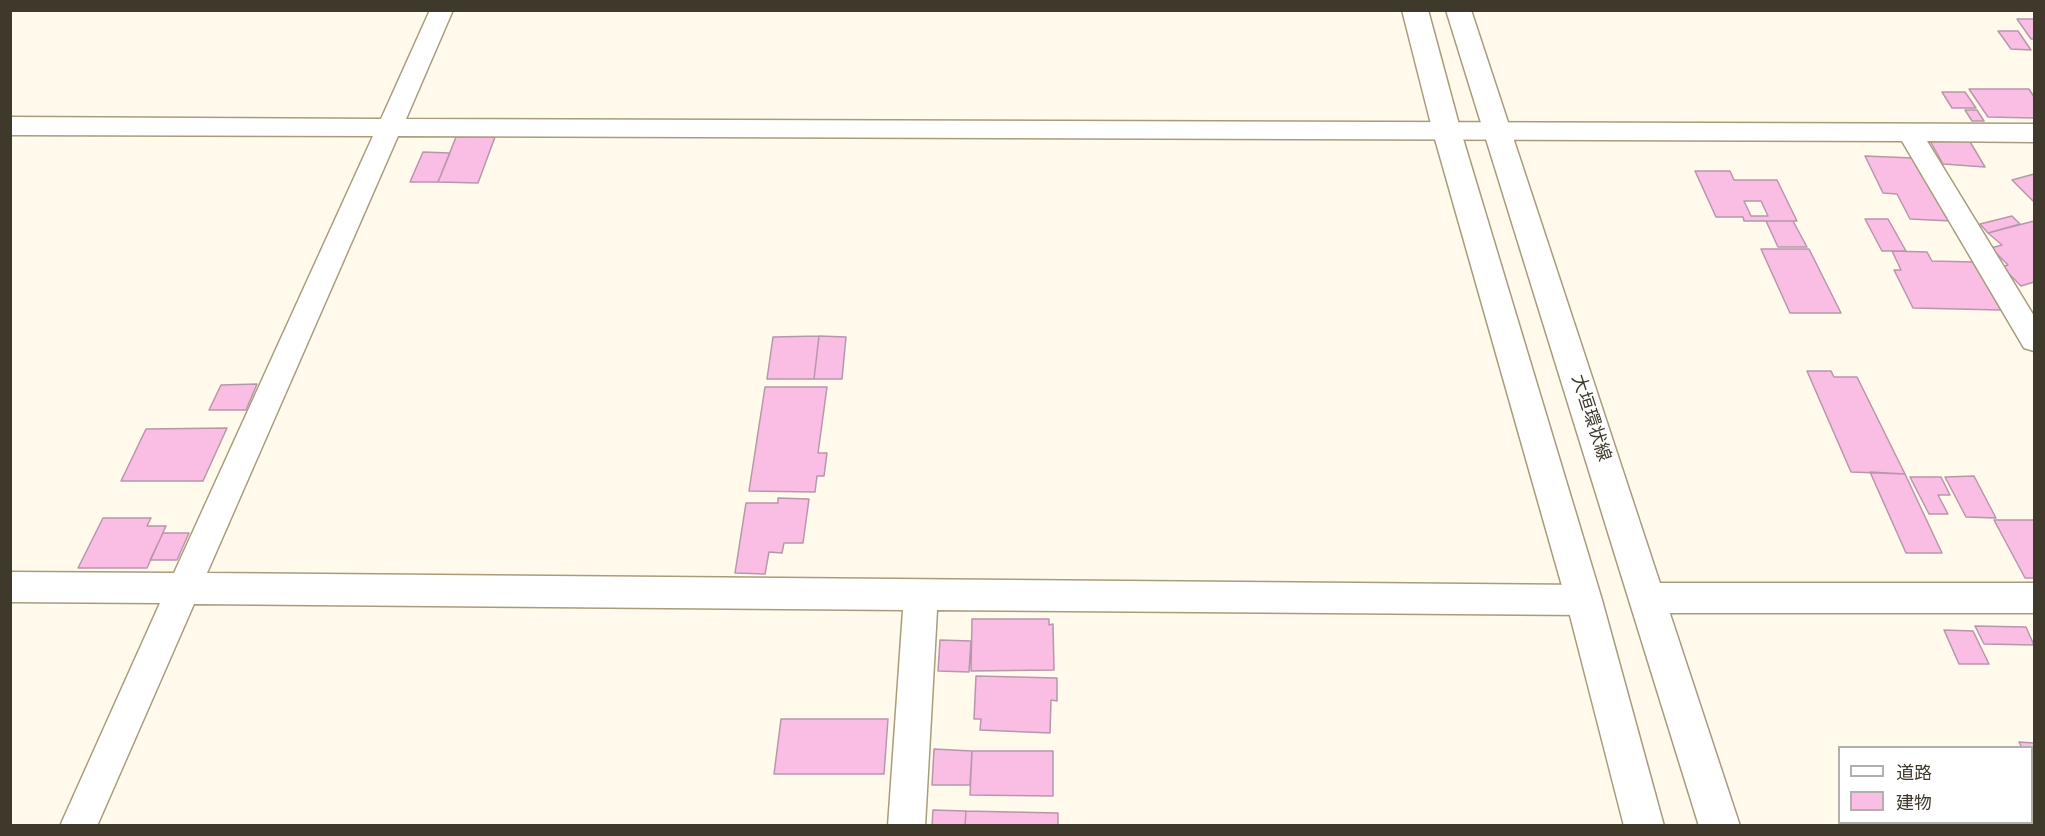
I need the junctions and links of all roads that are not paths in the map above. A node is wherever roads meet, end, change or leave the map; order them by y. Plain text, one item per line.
1 (442, 10) edge
2 (1415, 10) edge
3 (1458, 10) edge
4 (10, 126) edge
5 (391, 127) junction
6 (1498, 130) junction
7 (1447, 132) junction
8 (1909, 132) junction
9 (2034, 133) edge
10 (2034, 340) edge
11 (10, 587) edge
12 (186, 587) junction
13 (921, 594) junction
14 (1649, 598) junction
15 (2034, 598) edge
16 (1584, 600) junction
17 (78, 825) edge
18 (906, 825) edge
19 (1644, 825) edge
20 (1720, 825) edge

1 - 5 street
2 - 7 main road
3 - 6 main road, 大垣環状線
4 - 5 street
5 - 7 street
5 - 12 street
6 - 7 street
6 - 8 street
6 - 14 main road, 大垣環状線
7 - 16 main road
8 - 9 street
8 - 10 street
11 - 12 street
12 - 13 street
12 - 17 street
13 - 16 street
13 - 18 street
14 - 15 street
14 - 20 main road, 大垣環状線
16 - 19 main road

